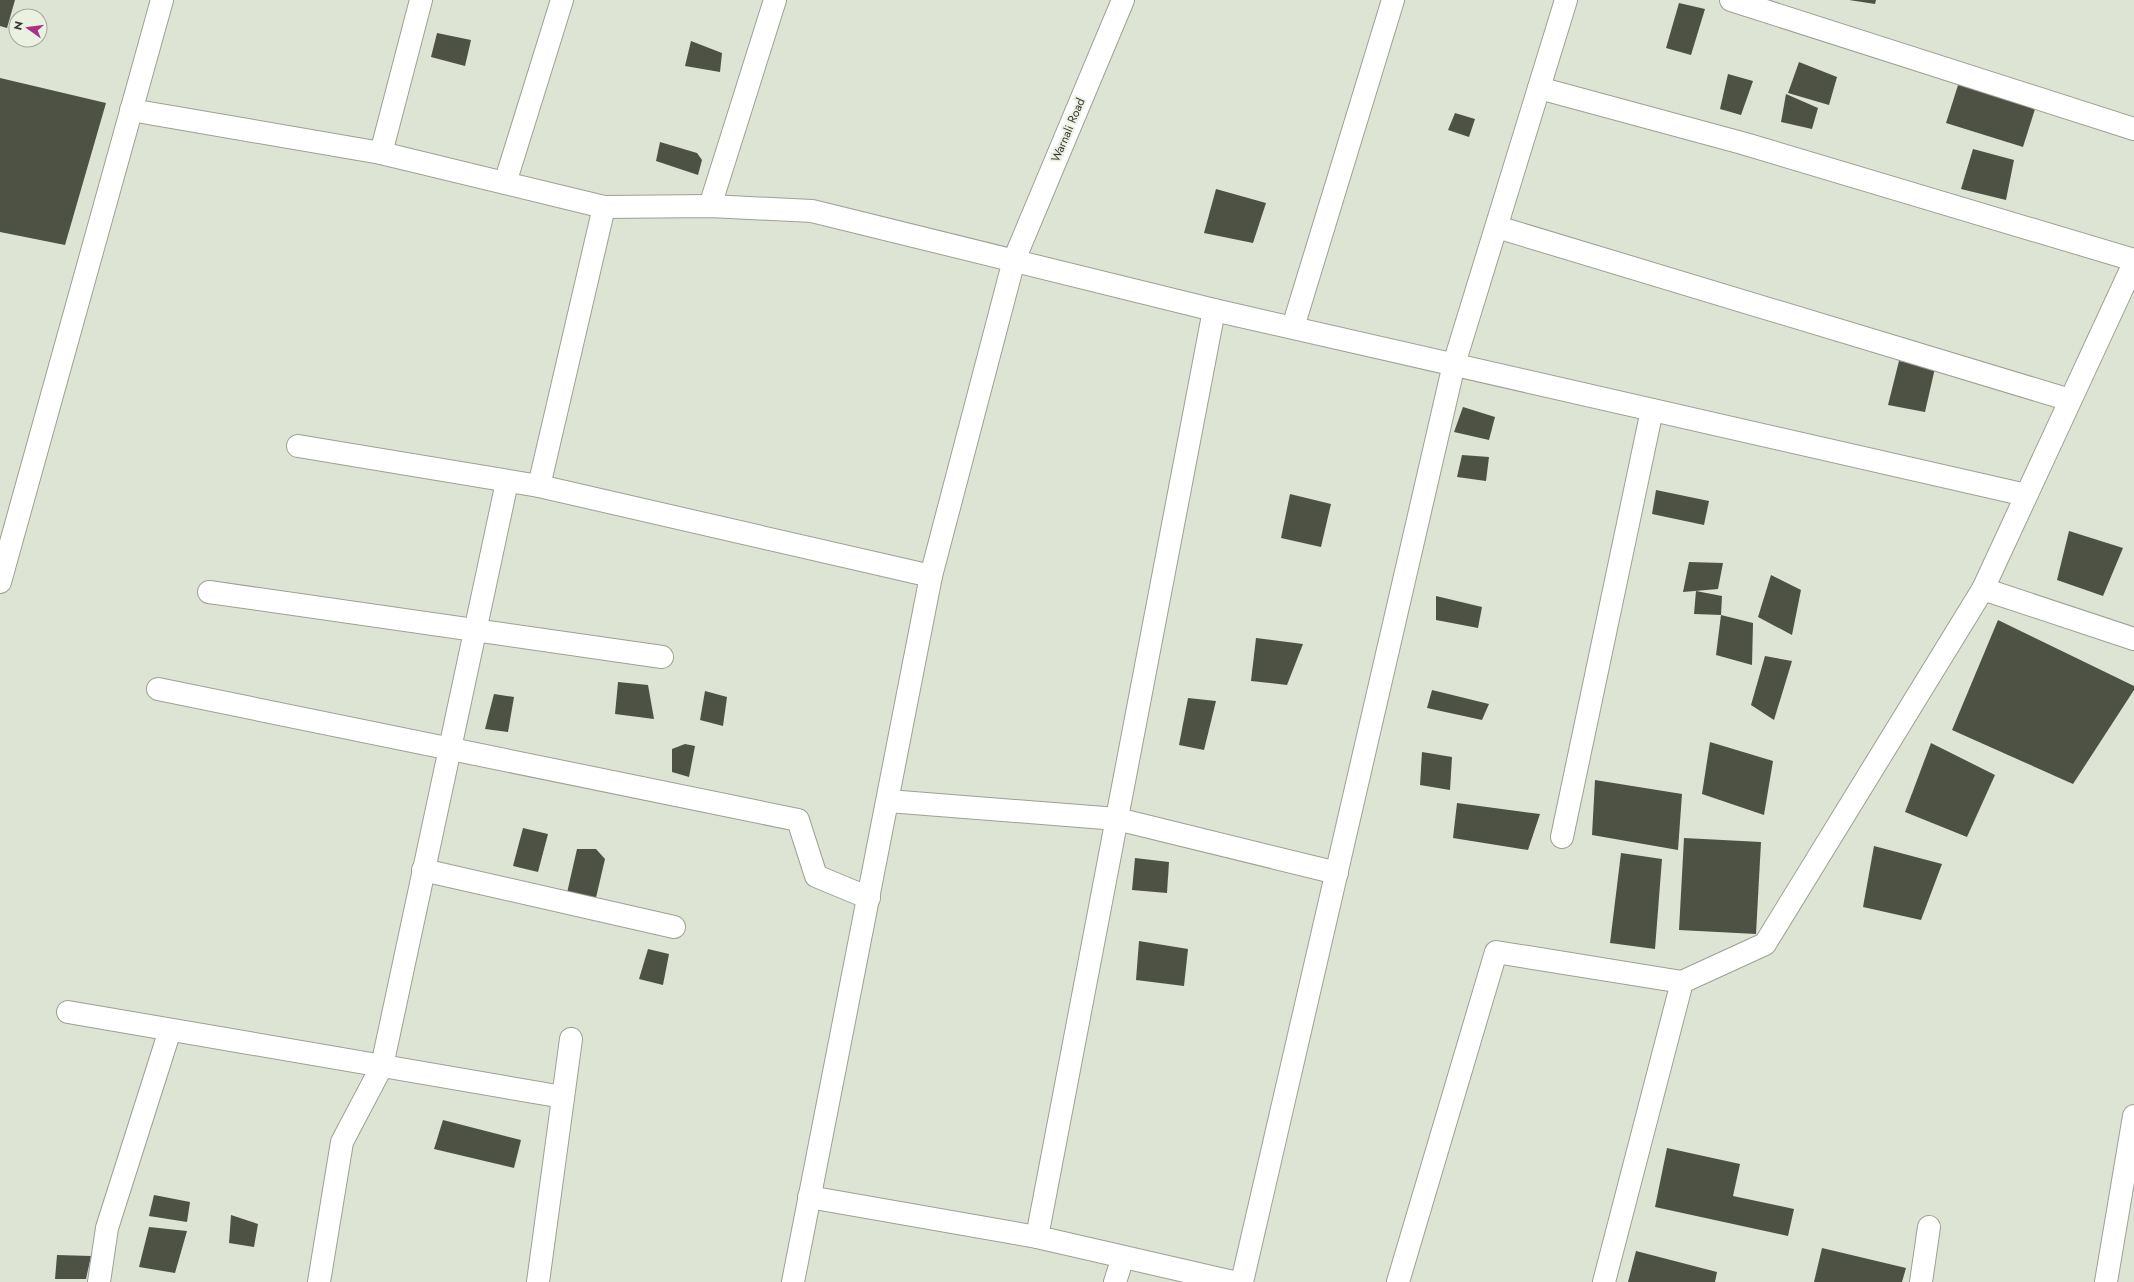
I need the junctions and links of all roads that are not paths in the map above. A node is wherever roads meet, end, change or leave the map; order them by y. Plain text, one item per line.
1 (162, 0) edge
2 (421, 0) edge
3 (562, 0) edge
4 (775, 0) edge
5 (1123, 0) edge
6 (1393, 0) edge
7 (1566, 0) edge
8 (1731, 0) edge
9 (1539, 88) junction
10 (131, 110) junction
11 (2134, 129) edge
12 (381, 153) junction
13 (505, 183) junction
14 (710, 206) junction
15 (604, 207) junction
16 (1496, 226) junction
17 (1014, 260) junction
18 (2134, 262) edge
19 (1214, 310) junction
20 (1292, 328) junction
21 (1454, 364) junction
22 (2070, 400) junction
23 (1652, 410) junction
24 (298, 446) dead end
25 (507, 482) junction
26 (539, 486) junction
27 (2026, 495) junction
28 (931, 576) junction
29 (0, 582) edge
30 (1983, 588) junction
31 (208, 592) dead end
32 (475, 630) junction
33 (2134, 639) edge
34 (662, 657) dead end
35 (158, 689) dead end
36 (450, 748) junction
37 (888, 801) junction
38 (1117, 819) junction
39 (1562, 837) dead end
40 (423, 870) junction
41 (1337, 873) junction
42 (869, 898) junction
43 (674, 927) dead end
44 (1682, 982) junction
45 (68, 1012) dead end
46 (170, 1030) junction
47 (571, 1039) dead end
48 (382, 1066) junction
49 (563, 1097) junction
50 (2134, 1116) edge
51 (2127, 1195) edge
52 (809, 1197) junction
53 (1929, 1227) dead end
54 (1037, 1237) junction
55 (1123, 1257) junction
56 (99, 1282) edge
57 (319, 1282) edge
58 (538, 1282) edge
59 (793, 1282) edge
60 (1115, 1282) edge
61 (1233, 1282) edge
62 (1242, 1282) edge
63 (1398, 1282) edge
64 (1604, 1282) edge
65 (1921, 1282) edge
66 (2106, 1282) edge

1 - 10 street
2 - 12 street
3 - 13 street
4 - 14 street
5 - 17 street, Warnali Road
6 - 20 street
7 - 9 street
8 - 11 street
9 - 16 street
9 - 18 street
10 - 12 street
10 - 29 street
12 - 13 street
13 - 15 street
14 - 15 street
14 - 17 street
15 - 26 street
16 - 21 street
16 - 22 street
17 - 19 street
17 - 28 street, Warnali Road
18 - 22 street
19 - 20 street
19 - 38 street
20 - 21 street
21 - 23 street
21 - 41 street
22 - 27 street
23 - 27 street
23 - 39 street
24 - 25 street
25 - 26 street
25 - 32 street
26 - 28 street
27 - 30 street
28 - 37 street, Warnali Road
30 - 33 street
30 - 44 street
31 - 32 street
32 - 34 street
32 - 36 street
35 - 36 street
36 - 40 street
36 - 42 street
37 - 38 street
37 - 42 street, Warnali Road
38 - 41 street
38 - 54 street
40 - 43 street
40 - 48 street
41 - 62 street
42 - 52 street, Warnali Road
44 - 63 street
44 - 64 street
45 - 46 street
46 - 48 street
46 - 56 street
47 - 49 street
48 - 49 street
48 - 57 street
49 - 58 street
50 - 51 street
51 - 66 street
52 - 54 street
52 - 59 street, Warnali Road
53 - 65 street
54 - 55 street
55 - 60 street
55 - 61 street

